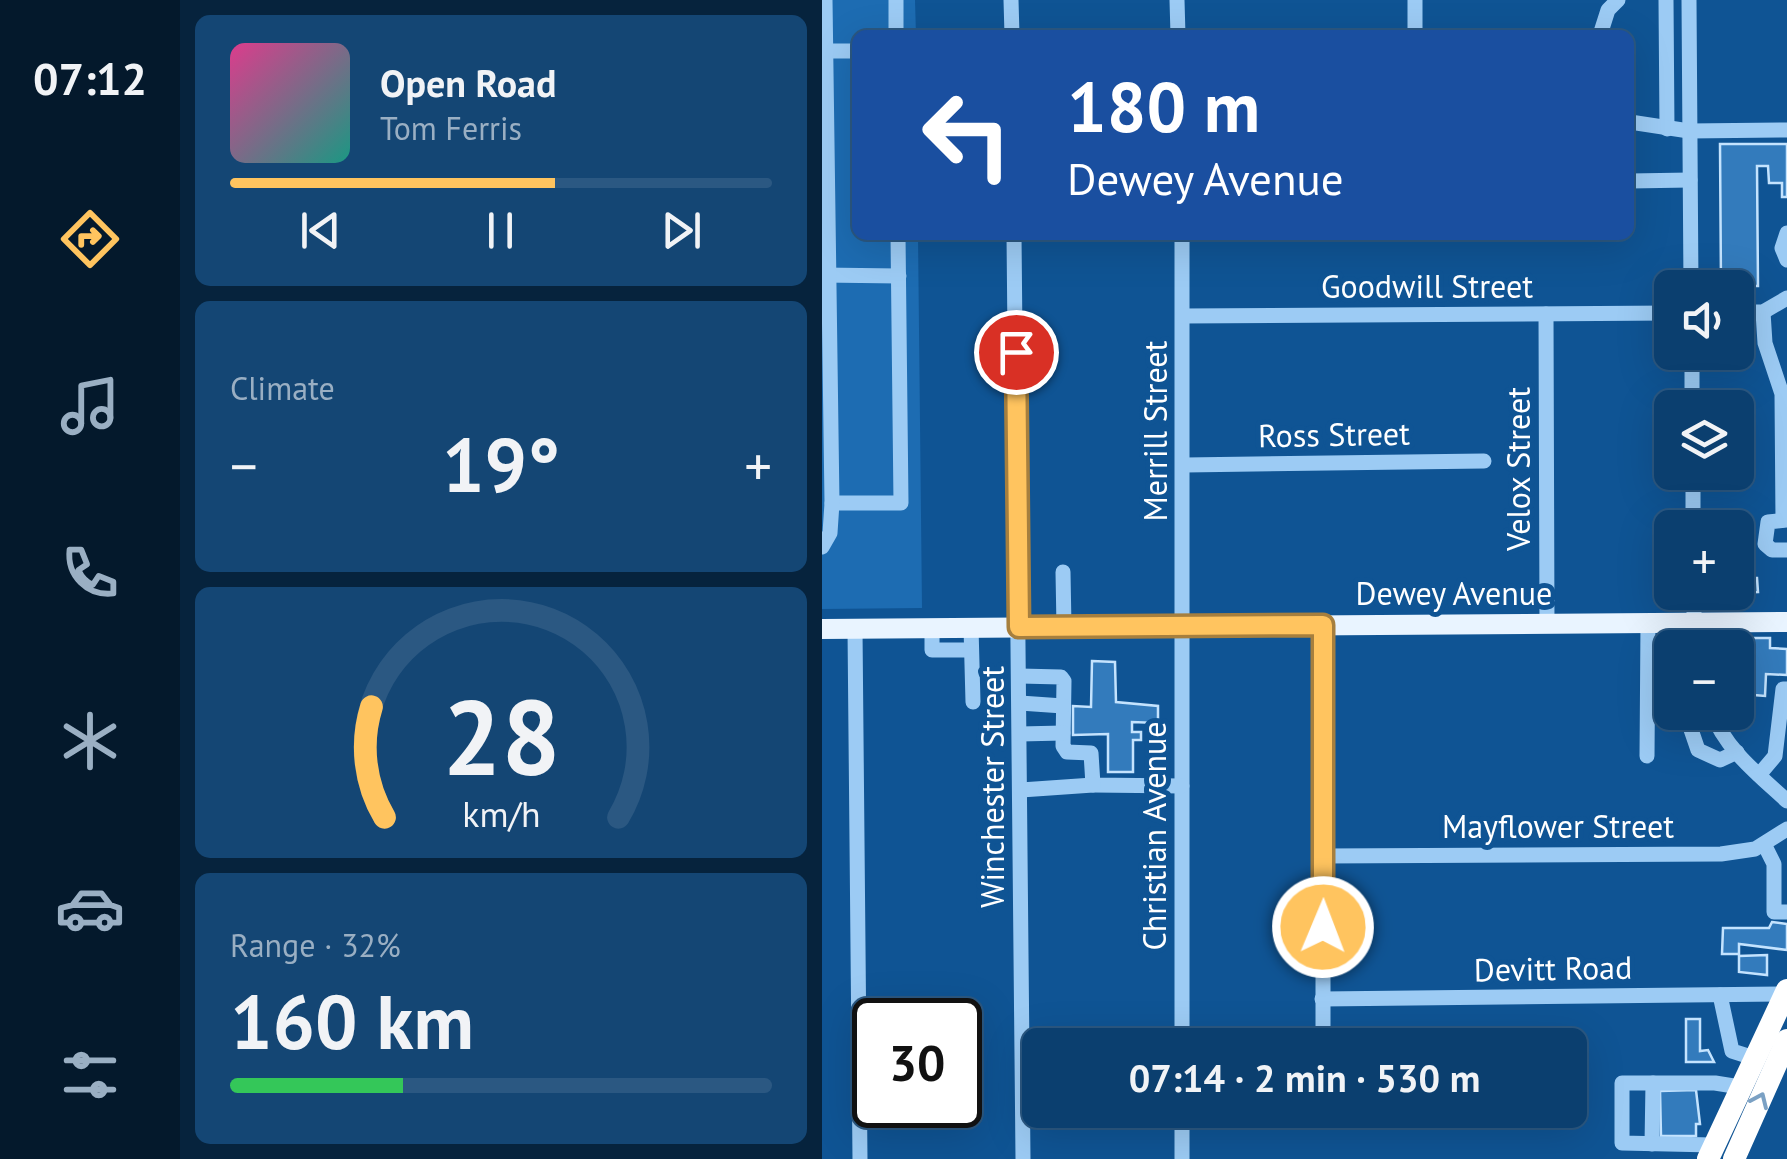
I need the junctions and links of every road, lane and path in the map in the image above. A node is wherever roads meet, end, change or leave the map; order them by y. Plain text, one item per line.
1 (825, 0) edge
2 (896, 0) edge
3 (1011, 0) edge
4 (1177, 0) edge
5 (1414, 0) edge
6 (1618, 0) edge
7 (1666, 0) edge
8 (1689, 0) edge
9 (896, 30) edge
10 (1012, 30) edge
11 (1178, 30) edge
12 (1415, 30) edge
13 (1602, 30) edge
14 (824, 51) edge
15 (852, 51) edge
16 (1634, 123) edge
17 (1667, 129) junction
18 (1786, 130) edge
19 (1689, 131) junction
20 (1690, 180) junction
21 (1634, 181) edge
22 (1786, 233) edge
23 (898, 240) edge
24 (1014, 240) edge
25 (1182, 240) edge
26 (1786, 260) edge
27 (1691, 270) edge
28 (825, 276) edge
29 (898, 276) junction
30 (1786, 298) edge
31 (1754, 312) edge
32 (1763, 312) junction
33 (1654, 313) edge
34 (1546, 314) junction
35 (1183, 316) junction
36 (1484, 461) dead end
37 (1185, 465) junction
38 (832, 503) junction
39 (1785, 520) edge
40 (822, 548) edge
41 (1786, 550) edge
42 (1063, 572) dead end
43 (1694, 610) edge
44 (1694, 622) junction
45 (1786, 622) edge
46 (1648, 623) junction
47 (1547, 624) junction
48 (1323, 625) junction
49 (1183, 626) junction
50 (971, 627) junction
51 (1019, 627) junction
52 (1064, 627) junction
53 (932, 628) junction
54 (822, 629) edge
55 (856, 629) junction
56 (1694, 630) edge
57 (971, 650) junction
58 (1020, 676) junction
59 (1786, 689) edge
60 (973, 702) dead end
61 (1020, 703) junction
62 (1064, 706) junction
63 (1691, 730) edge
64 (1720, 730) edge
65 (1063, 733) junction
66 (1020, 734) junction
67 (1738, 752) junction
68 (1647, 756) dead end
69 (1780, 757) edge
70 (1759, 774) junction
71 (1093, 785) junction
72 (1182, 786) junction
73 (1021, 790) junction
74 (1786, 802) edge
75 (1786, 829) edge
76 (1774, 853) edge
77 (1324, 856) junction
78 (1780, 883) edge
79 (1786, 912) edge
80 (1786, 992) edge
81 (1720, 995) junction
82 (1322, 999) junction
83 (1182, 1028) edge
84 (1322, 1028) edge
85 (1786, 1040) edge
86 (1754, 1058) junction
87 (1652, 1083) junction
88 (1740, 1088) junction
89 (1182, 1128) edge
90 (1652, 1144) junction
91 (1711, 1152) edge
92 (860, 1159) edge
93 (1023, 1159) edge
94 (1182, 1159) edge
95 (1734, 1159) edge

1 - 14 street
2 - 9 street
3 - 10 street
4 - 11 street
5 - 12 street
6 - 13 street
7 - 17 street
8 - 19 street
14 - 15 street
14 - 28 street
16 - 17 street
17 - 19 street
18 - 19 street
19 - 20 street
20 - 21 street
20 - 27 street
22 - 26 street
23 - 29 street
24 - 51 street, Winchester Street
25 - 35 street, Merrill Street
28 - 29 street
28 - 38 street
29 - 38 street
30 - 32 street
31 - 32 street
32 - 39 street
33 - 34 street, Goodwill Street
34 - 35 street, Goodwill Street
34 - 47 street, Velox Street
35 - 37 street, Merrill Street
36 - 37 street, Ross Street
37 - 49 street, Merrill Street
38 - 40 street
39 - 41 street
42 - 52 street
43 - 44 street
44 - 45 main road, Dewey Avenue
44 - 46 main road, Dewey Avenue
44 - 56 street
46 - 47 main road, Dewey Avenue
46 - 68 street
47 - 48 main road, Dewey Avenue
48 - 49 main road, Dewey Avenue
48 - 77 street
49 - 52 main road, Dewey Avenue
49 - 72 street, Christian Avenue
50 - 51 main road, Dewey Avenue
50 - 53 main road, Dewey Avenue
50 - 57 street
51 - 52 main road, Dewey Avenue
51 - 58 street, Winchester Street
53 - 55 main road, Dewey Avenue
53 - 57 street
54 - 55 main road, Dewey Avenue
55 - 92 street
57 - 60 street
58 - 61 street, Winchester Street
58 - 62 street
59 - 69 street
61 - 62 street
61 - 66 street, Winchester Street
62 - 65 street
63 - 67 street
64 - 67 street
65 - 66 street
65 - 71 street
66 - 73 street, Winchester Street
67 - 70 street
69 - 70 street
70 - 74 street
71 - 72 street
71 - 73 street
72 - 83 street, Christian Avenue
73 - 93 street, Winchester Street
75 - 76 street, Mayflower Street
76 - 77 street, Mayflower Street
76 - 78 street
77 - 82 street
78 - 79 street
80 - 81 street, Devitt Road
80 - 86 highway
81 - 82 street, Devitt Road
81 - 86 street
82 - 84 street
95 -> 85 highway
86 - 88 highway
87 - 88 street
87 - 90 street
87 - 90 street
88 - 91 highway
89 - 94 street
90 - 91 street

